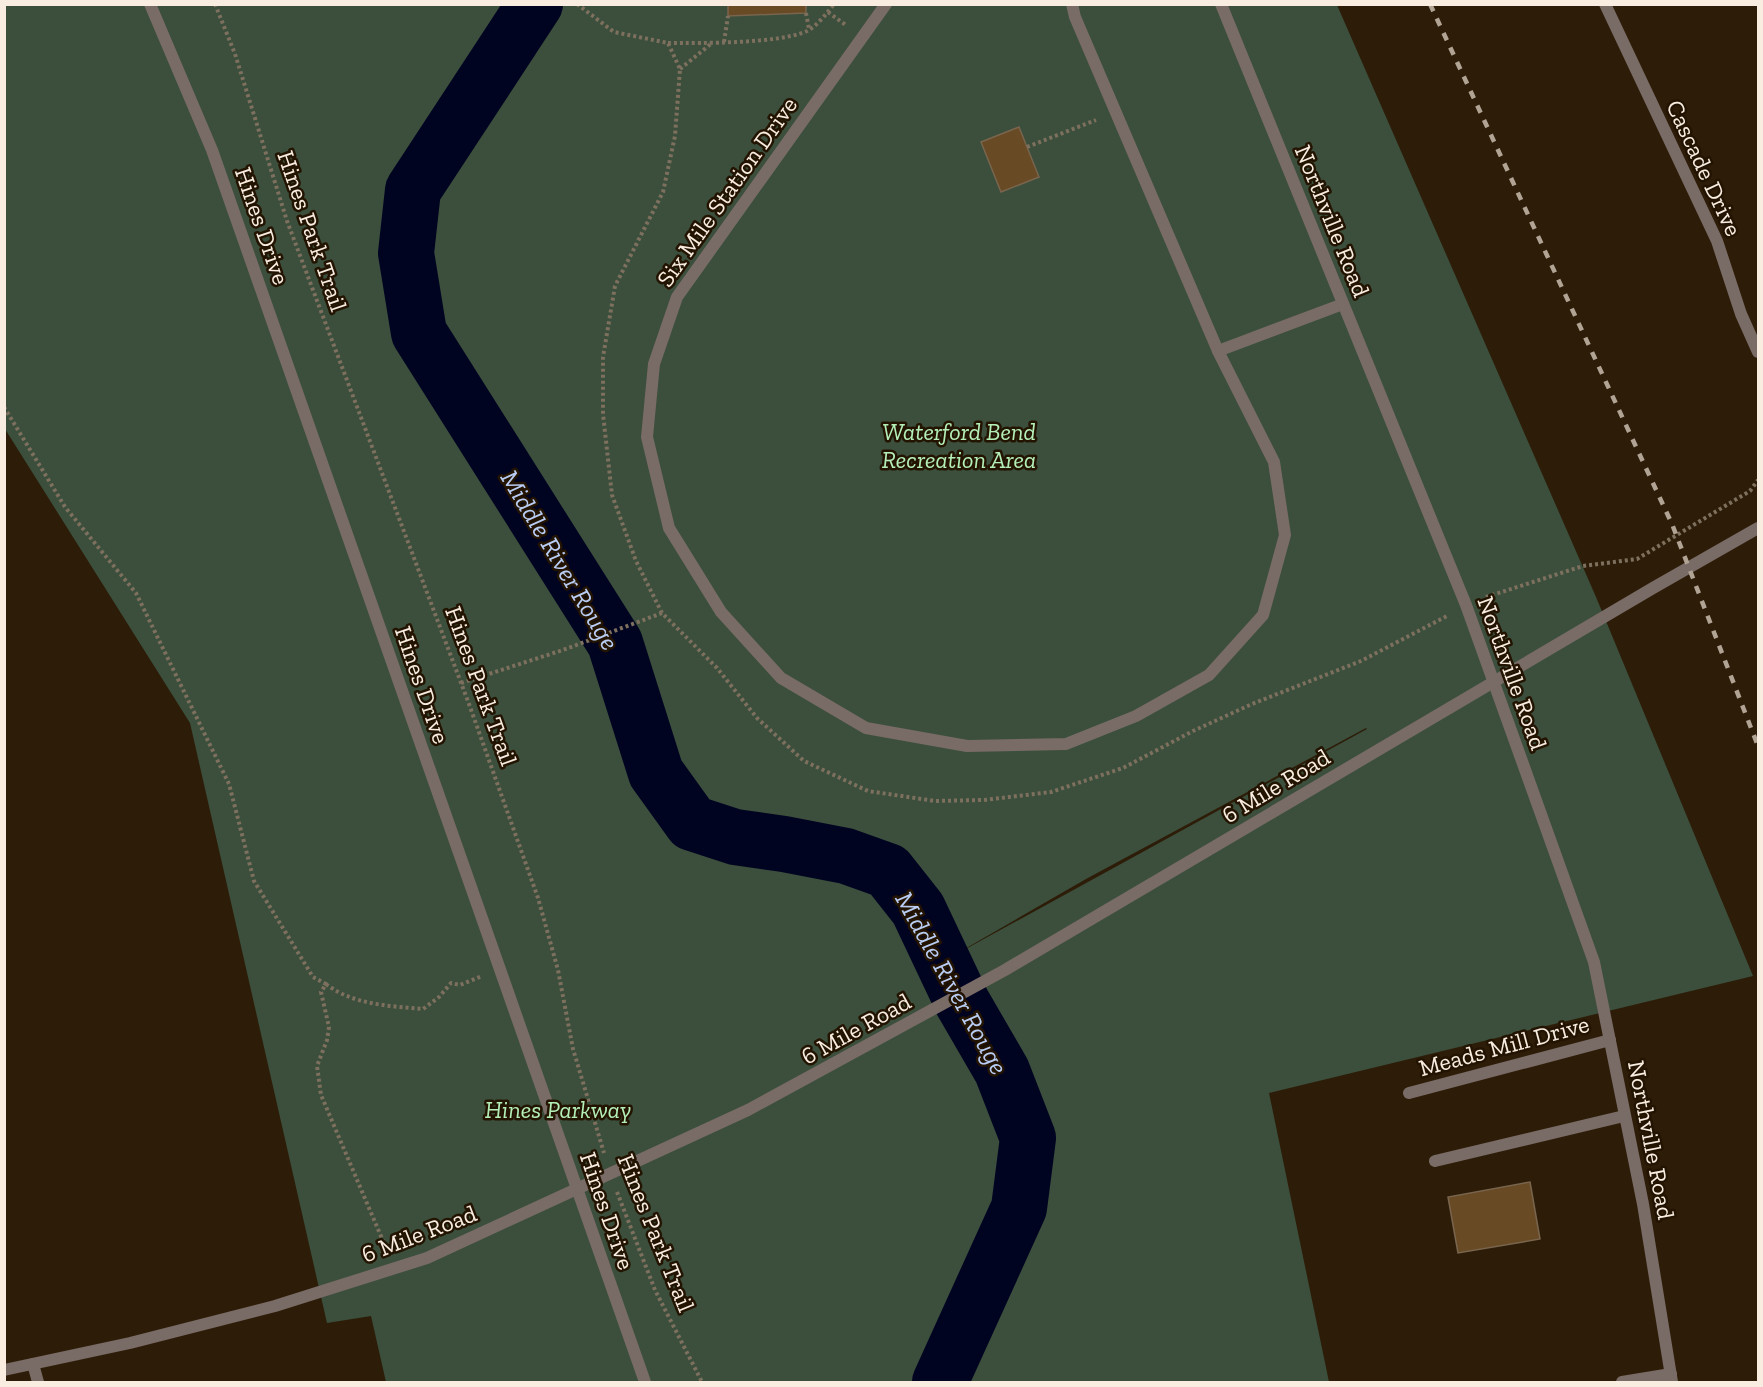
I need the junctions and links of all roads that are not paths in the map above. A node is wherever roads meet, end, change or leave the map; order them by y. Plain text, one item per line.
1 (150, 4) edge
2 (886, 4) edge
3 (1072, 4) edge
4 (1221, 4) edge
5 (1605, 4) edge
6 (1343, 304) junction
7 (1218, 351) junction
8 (1758, 352) edge
9 (1758, 528) edge
10 (1493, 682) junction
11 (1610, 1040) junction
12 (1409, 1093) dead end
13 (1624, 1116) junction
14 (1435, 1161) dead end
15 (33, 1364) junction
16 (4, 1371) edge
17 (1672, 1378) edge
18 (38, 1383) edge
19 (645, 1383) edge
20 (1622, 1383) edge

1 - 19 street, Hines Drive
2 - 7 street, Six Mile Station Drive
3 - 7 street, Six Mile Station Drive
4 - 6 street, Northville Road
5 - 8 street, Cascade Drive
6 - 7 street
6 - 10 street, Northville Road
9 - 10 street, 6 Mile Road
10 - 11 street, Northville Road
10 - 15 street, 6 Mile Road
11 - 12 street, Meads Mill Drive
11 - 13 street, Northville Road
13 - 14 street
13 - 17 street, Northville Road
15 - 16 street, 6 Mile Road
15 - 18 street
17 - 20 street

